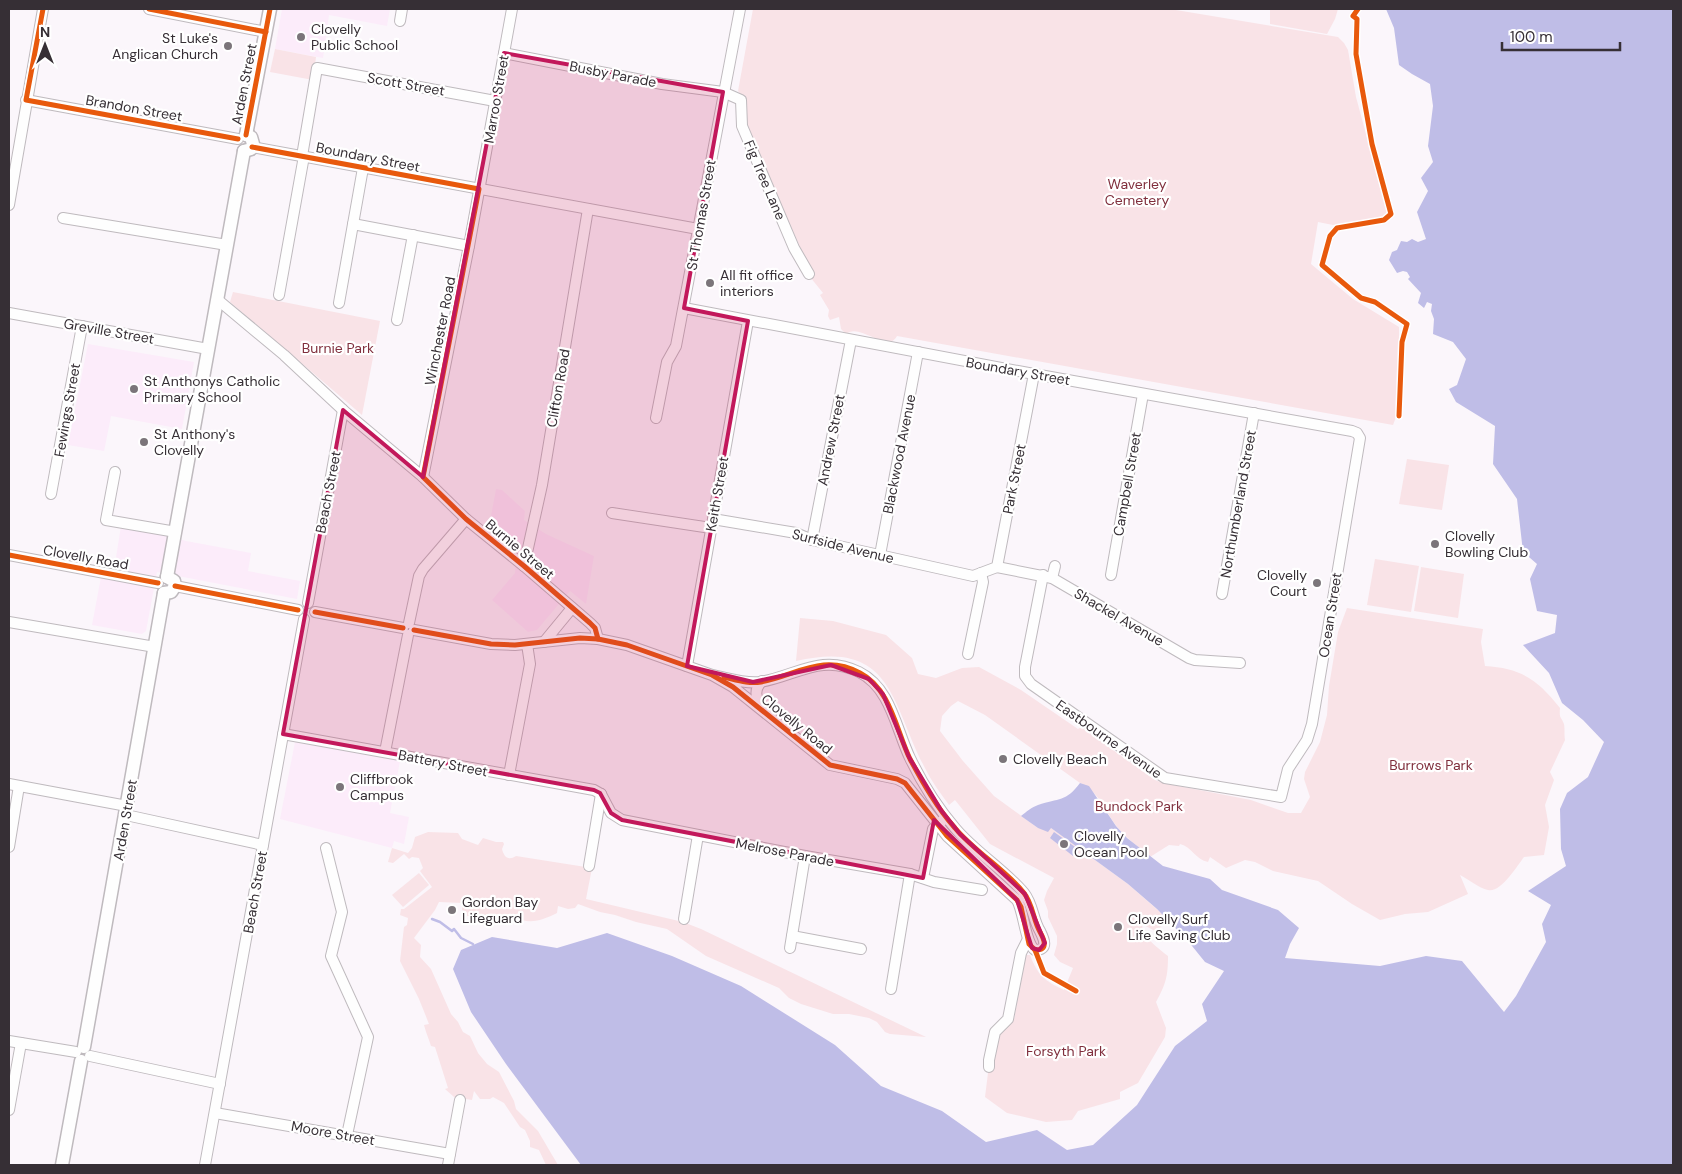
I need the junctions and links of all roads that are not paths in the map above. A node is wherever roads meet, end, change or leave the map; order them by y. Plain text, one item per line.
1 (43, 9) edge
2 (149, 9) edge
3 (270, 9) edge
4 (402, 9) edge
5 (512, 9) edge
6 (740, 9) edge
7 (172, 11) edge
8 (400, 21) dead end
9 (266, 32) junction
10 (504, 53) junction
11 (724, 92) junction
12 (26, 100) junction
13 (495, 101) junction
14 (242, 137) junction
15 (248, 149) junction
16 (303, 156) junction
17 (13, 157) edge
18 (363, 168) junction
19 (479, 189) junction
20 (9, 205) edge
21 (588, 209) junction
22 (62, 218) dead end
23 (353, 224) junction
24 (698, 230) junction
25 (413, 235) junction
26 (227, 245) junction
27 (469, 246) junction
28 (809, 274) dead end
29 (279, 295) dead end
30 (218, 300) junction
31 (339, 303) dead end
32 (684, 308) junction
33 (9, 313) edge
34 (397, 320) dead end
35 (748, 321) junction
36 (82, 326) junction
37 (851, 340) junction
38 (208, 349) junction
39 (918, 352) junction
40 (1034, 374) junction
41 (1143, 394) junction
42 (343, 410) junction
43 (1254, 414) junction
44 (656, 418) dead end
45 (1352, 431) joint
46 (115, 472) dead end
47 (423, 477) junction
48 (51, 494) dead end
49 (612, 513) dead end
50 (466, 519) junction
51 (712, 523) junction
52 (176, 532) junction
53 (812, 540) junction
54 (9, 555) edge
55 (880, 555) junction
56 (524, 566) junction
57 (1055, 566) dead end
58 (998, 567) junction
59 (977, 574) junction
60 (1112, 574) dead end
61 (1047, 577) junction
62 (166, 585) junction
63 (1222, 594) dead end
64 (308, 603) junction
65 (572, 608) junction
66 (298, 610) junction
67 (314, 612) junction
68 (304, 619) junction
69 (9, 622) edge
70 (409, 629) junction
71 (598, 639) junction
72 (544, 642) junction
73 (528, 644) junction
74 (155, 647) junction
75 (968, 654) dead end
76 (1240, 663) dead end
77 (687, 666) junction
78 (712, 675) junction
79 (762, 682) junction
80 (764, 711) junction
81 (283, 734) junction
82 (385, 752) junction
83 (509, 775) junction
84 (14, 785) edge
85 (601, 794) junction
86 (1281, 797) joint
87 (126, 810) junction
88 (946, 818) junction
89 (937, 824) junction
90 (698, 835) junction
91 (263, 845) junction
92 (9, 846) edge
93 (326, 848) dead end
94 (805, 856) junction
95 (589, 866) dead end
96 (910, 874) junction
97 (923, 878) junction
98 (982, 890) dead end
99 (684, 919) dead end
100 (792, 936) junction
101 (1028, 939) junction
102 (790, 948) dead end
103 (861, 950) dead end
104 (891, 989) dead end
105 (9, 1041) edge
106 (21, 1043) junction
107 (83, 1054) junction
108 (989, 1067) dead end
109 (220, 1084) junction
110 (460, 1100) dead end
111 (9, 1110) edge
112 (215, 1113) junction
113 (347, 1135) junction
114 (450, 1154) junction
115 (62, 1165) edge
116 (205, 1165) edge
117 (448, 1165) edge

1 - 12 street
2 - 7 street
3 - 9 main road, Arden Street
4 - 8 street
5 - 10 street, Marroo Street
6 - 11 street, St Thomas Street
7 - 9 street
9 - 14 main road, Arden Street
10 - 11 street, Busby Parade
10 - 13 street, Marroo Street
11 - 24 street, St Thomas Street
11 - 28 street, Fig Tree Lane
12 - 14 street, Brandon Street
12 - 17 street
13 - 16 street, Scott Street
13 - 19 street, Marroo Street
14 - 15 main road
15 - 16 street, Boundary Street
15 - 26 main road, Arden Street
16 - 18 street, Boundary Street
16 - 29 street
17 - 20 street
18 - 19 street, Boundary Street
18 - 23 street
19 - 21 street, Boundary Street
19 - 27 street, Winchester Road
21 - 24 street, Boundary Street
21 - 56 street, Clifton Road
22 - 26 street
23 - 25 street
23 - 31 street
24 - 32 street, St Thomas Street
25 - 27 street
25 - 34 street
26 - 30 main road, Arden Street
27 - 47 street, Winchester Road
30 - 38 main road, Arden Street
30 - 42 street, Burnie Street
32 - 35 street, Boundary Street
32 - 44 street, St Thomas Street
33 - 36 street, Greville Street
35 - 37 street, Boundary Street
35 - 51 street, Keith Street
36 - 38 street, Greville Street
36 - 48 street, Fewings Street
37 - 39 street, Boundary Street
37 - 53 street, Andrew Street
38 - 52 main road, Arden Street
39 - 40 street, Boundary Street
39 - 55 street, Blackwood Avenue
40 - 41 street, Boundary Street
40 - 58 street, Park Street
41 - 43 street, Boundary Street
41 - 60 street, Campbell Street
42 - 47 street, Burnie Street
42 - 64 street, Beach Street
43 - 45 street, Boundary Street
43 - 63 street, Northumberland Street
45 - 86 street, Ocean Street
46 - 52 street
47 - 50 street, Burnie Street
49 - 51 street, Surfside Avenue
50 - 56 street, Burnie Street
50 - 70 street
51 - 53 street, Surfside Avenue
51 - 77 street, Keith Street
52 - 62 main road, Arden Street
53 - 55 street, Surfside Avenue
54 - 62 street, Clovelly Road
55 - 59 street, Surfside Avenue
56 - 65 street, Burnie Street
57 - 61 street
58 - 59 street
58 - 61 street, Shackel Avenue
59 - 75 street
61 - 76 street, Shackel Avenue
61 - 86 street, Eastbourne Avenue
62 - 66 street, Clovelly Road
62 - 74 main road, Arden Street
64 - 66 street
64 - 67 street
65 - 71 street, Burnie Street
65 - 72 street
66 - 68 street
67 - 68 street
67 - 70 street, Clovelly Road
68 - 81 street, Beach Street
69 - 74 street
70 - 73 street, Clovelly Road
70 - 82 street
71 - 72 street, Clovelly Road
71 - 77 street, Clovelly Road
72 - 73 street, Clovelly Road
73 - 83 street
74 - 87 main road, Arden Street
77 - 78 street, Clovelly Road
78 - 79 street
78 - 80 street, Clovelly Road
79 - 80 street
79 - 88 street
80 - 89 street, Clovelly Road
81 - 82 street, Battery Street
81 - 91 street, Beach Street
82 - 83 street, Battery Street
83 - 85 street, Battery Street
84 - 87 street
84 - 92 street
85 - 90 street, Melrose Parade
85 - 95 street
87 - 91 street
87 - 107 main road, Arden Street
88 - 89 street
88 - 101 street
89 - 97 street
89 - 101 street, Clovelly Road
90 - 94 street, Melrose Parade
90 - 99 street
91 - 109 street, Beach Street
93 - 113 street
94 - 96 street, Melrose Parade
94 - 100 street
96 - 97 street, Melrose Parade
96 - 104 street
97 - 98 street, Melrose Parade
100 - 102 street
100 - 103 street
101 - 108 street
105 - 106 street
106 - 107 street
106 - 111 street
107 - 109 street
107 - 115 main road, Arden Street
109 - 112 street, Beach Street
110 - 114 street
112 - 113 street, Moore Street
112 - 116 street, Beach Street
113 - 114 street, Moore Street
114 - 117 street

